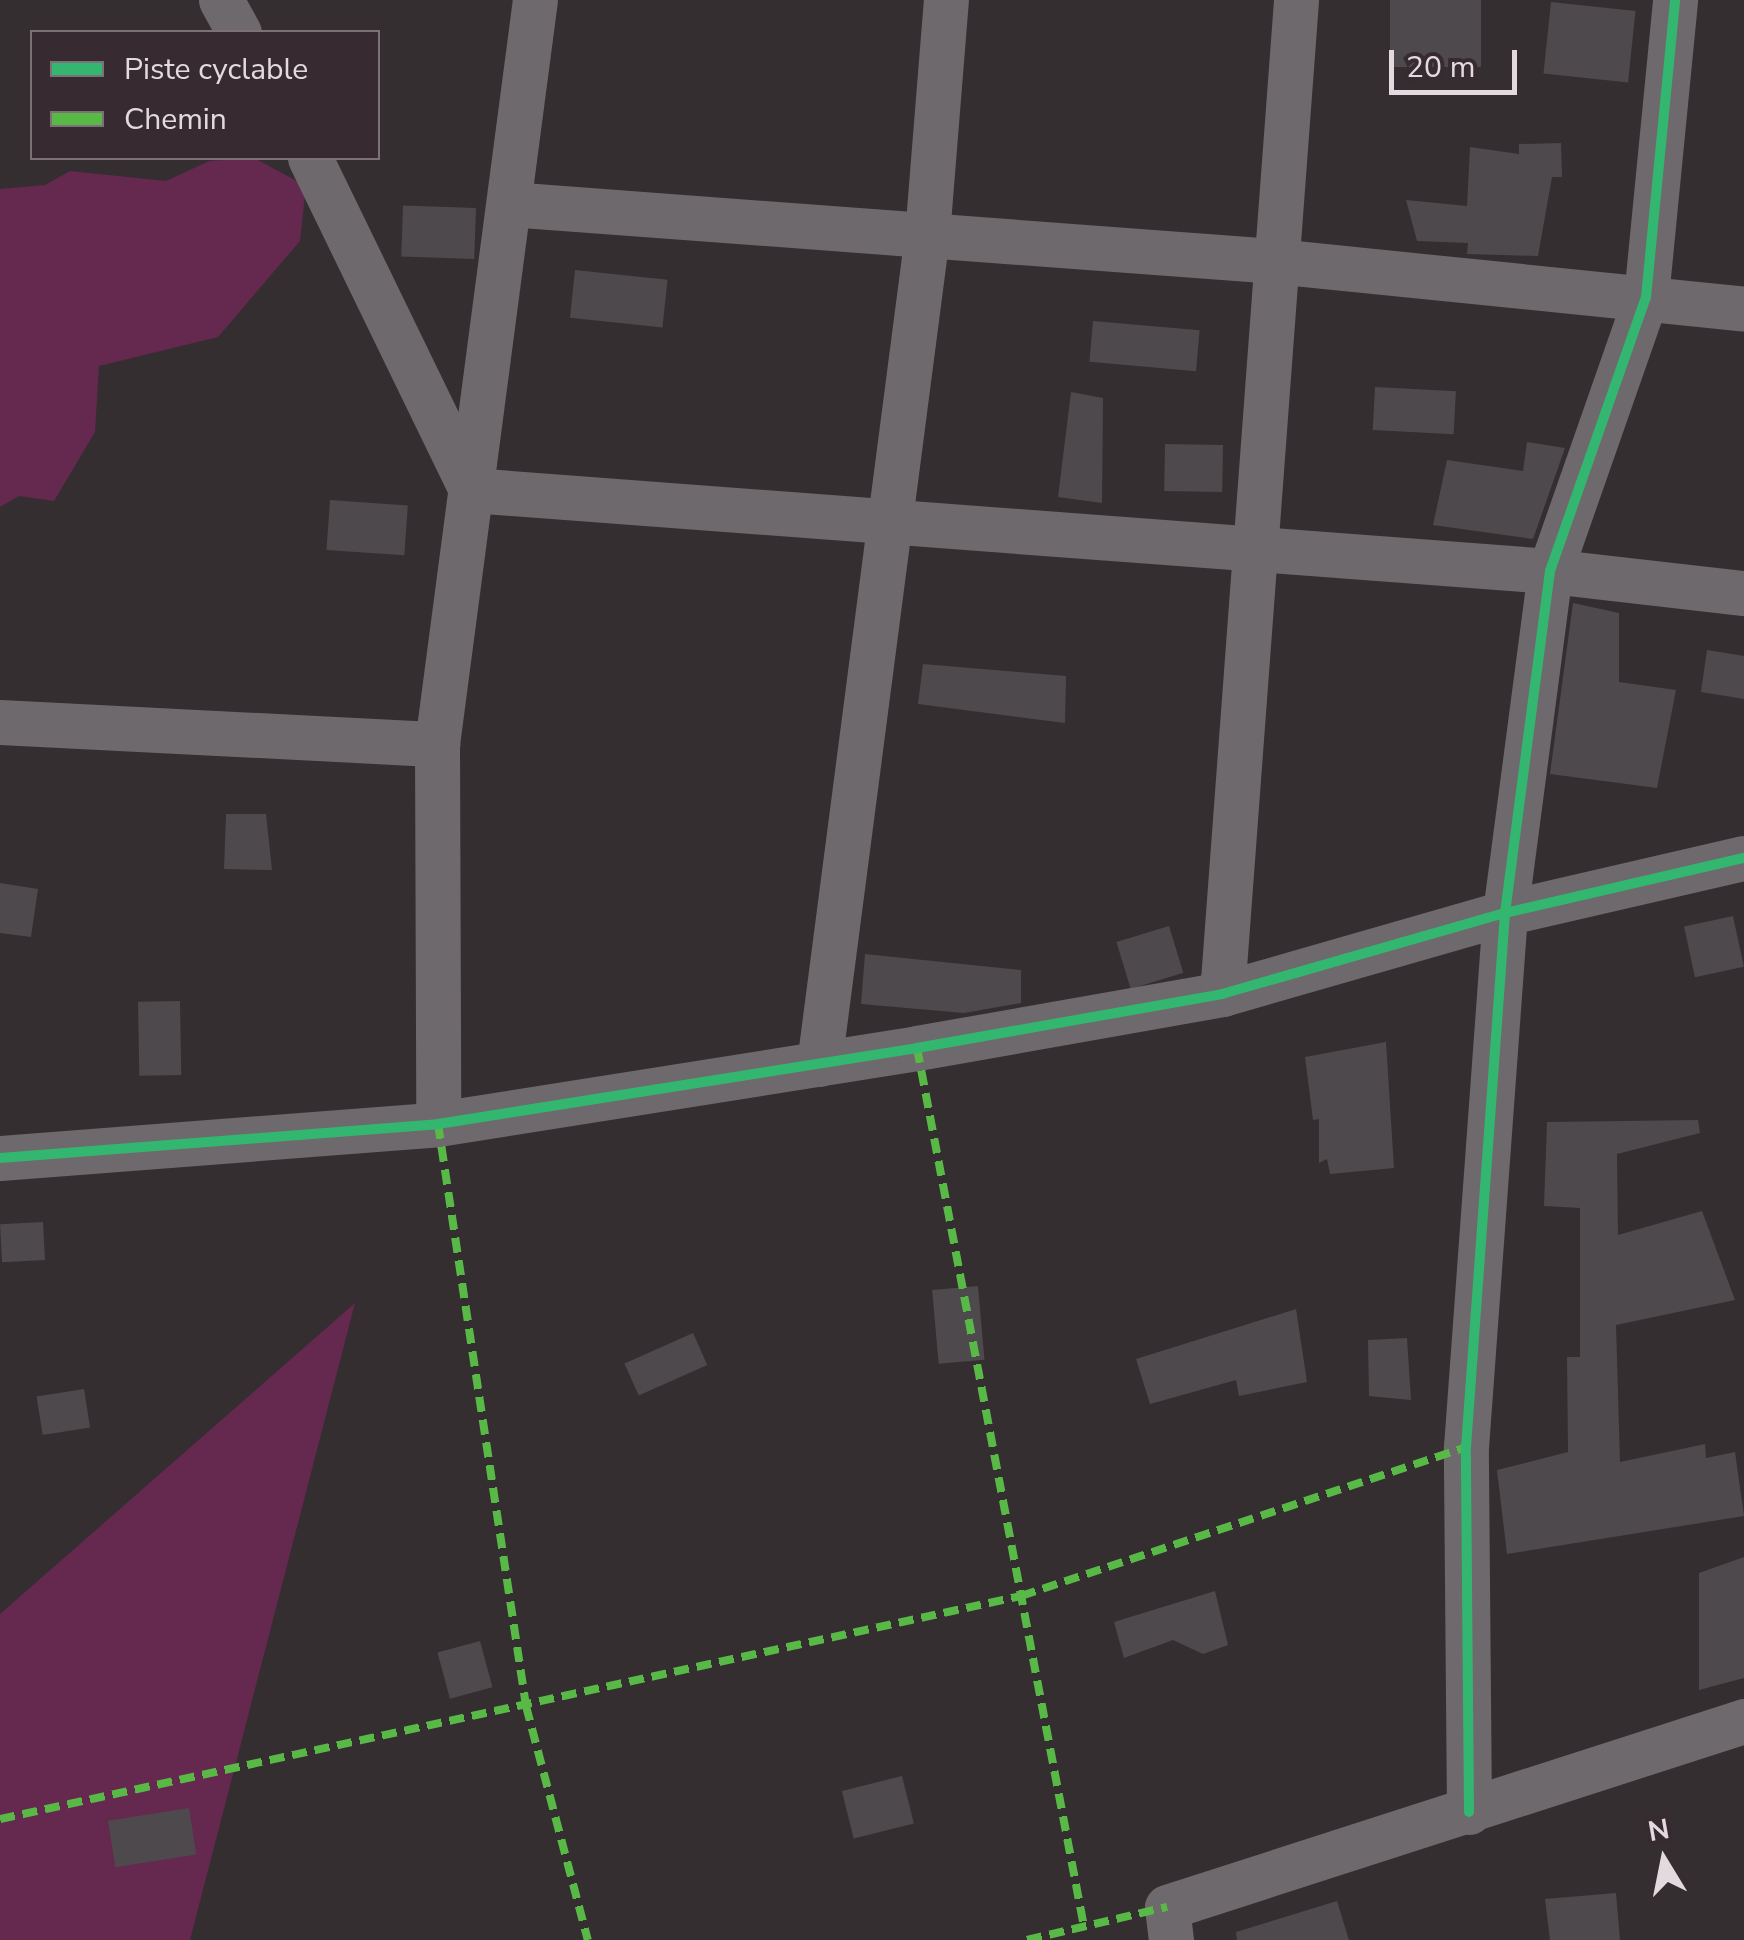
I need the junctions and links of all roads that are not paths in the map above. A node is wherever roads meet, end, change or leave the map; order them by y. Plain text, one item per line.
1 (221, 0) edge
2 (535, 0) edge
3 (946, 0) edge
4 (1296, 0) edge
5 (1674, 0) edge
6 (238, 30) edge
7 (311, 160) edge
8 (509, 204) junction
9 (927, 235) junction
10 (1274, 260) junction
11 (1646, 298) junction
12 (1744, 309) edge
13 (471, 490) junction
14 (886, 524) junction
15 (1250, 553) junction
16 (1550, 571) junction
17 (1744, 594) edge
18 (0, 722) edge
19 (436, 744) junction
20 (1744, 858) edge
21 (1505, 913) junction
22 (1222, 994) junction
23 (819, 1064) junction
24 (438, 1124) junction
25 (0, 1158) edge
26 (1744, 1721) edge
27 (1469, 1812) junction
28 (1171, 1940) edge

1 - 6 street
2 - 8 street
3 - 9 street
4 - 10 street
5 - 11 street
7 - 13 street
8 - 9 street
8 - 13 street
9 - 10 street
9 - 14 street
10 - 11 street
10 - 15 street
11 - 12 street
11 - 16 street
13 - 14 street
13 - 19 street
14 - 15 street
14 - 23 street
15 - 16 street
15 - 22 street
16 - 17 street
16 - 21 street
18 - 19 street
19 - 24 street
20 - 21 street
21 - 22 street
21 - 27 street
22 - 23 street
23 - 24 street
24 - 25 street
26 - 27 street
27 - 28 street

